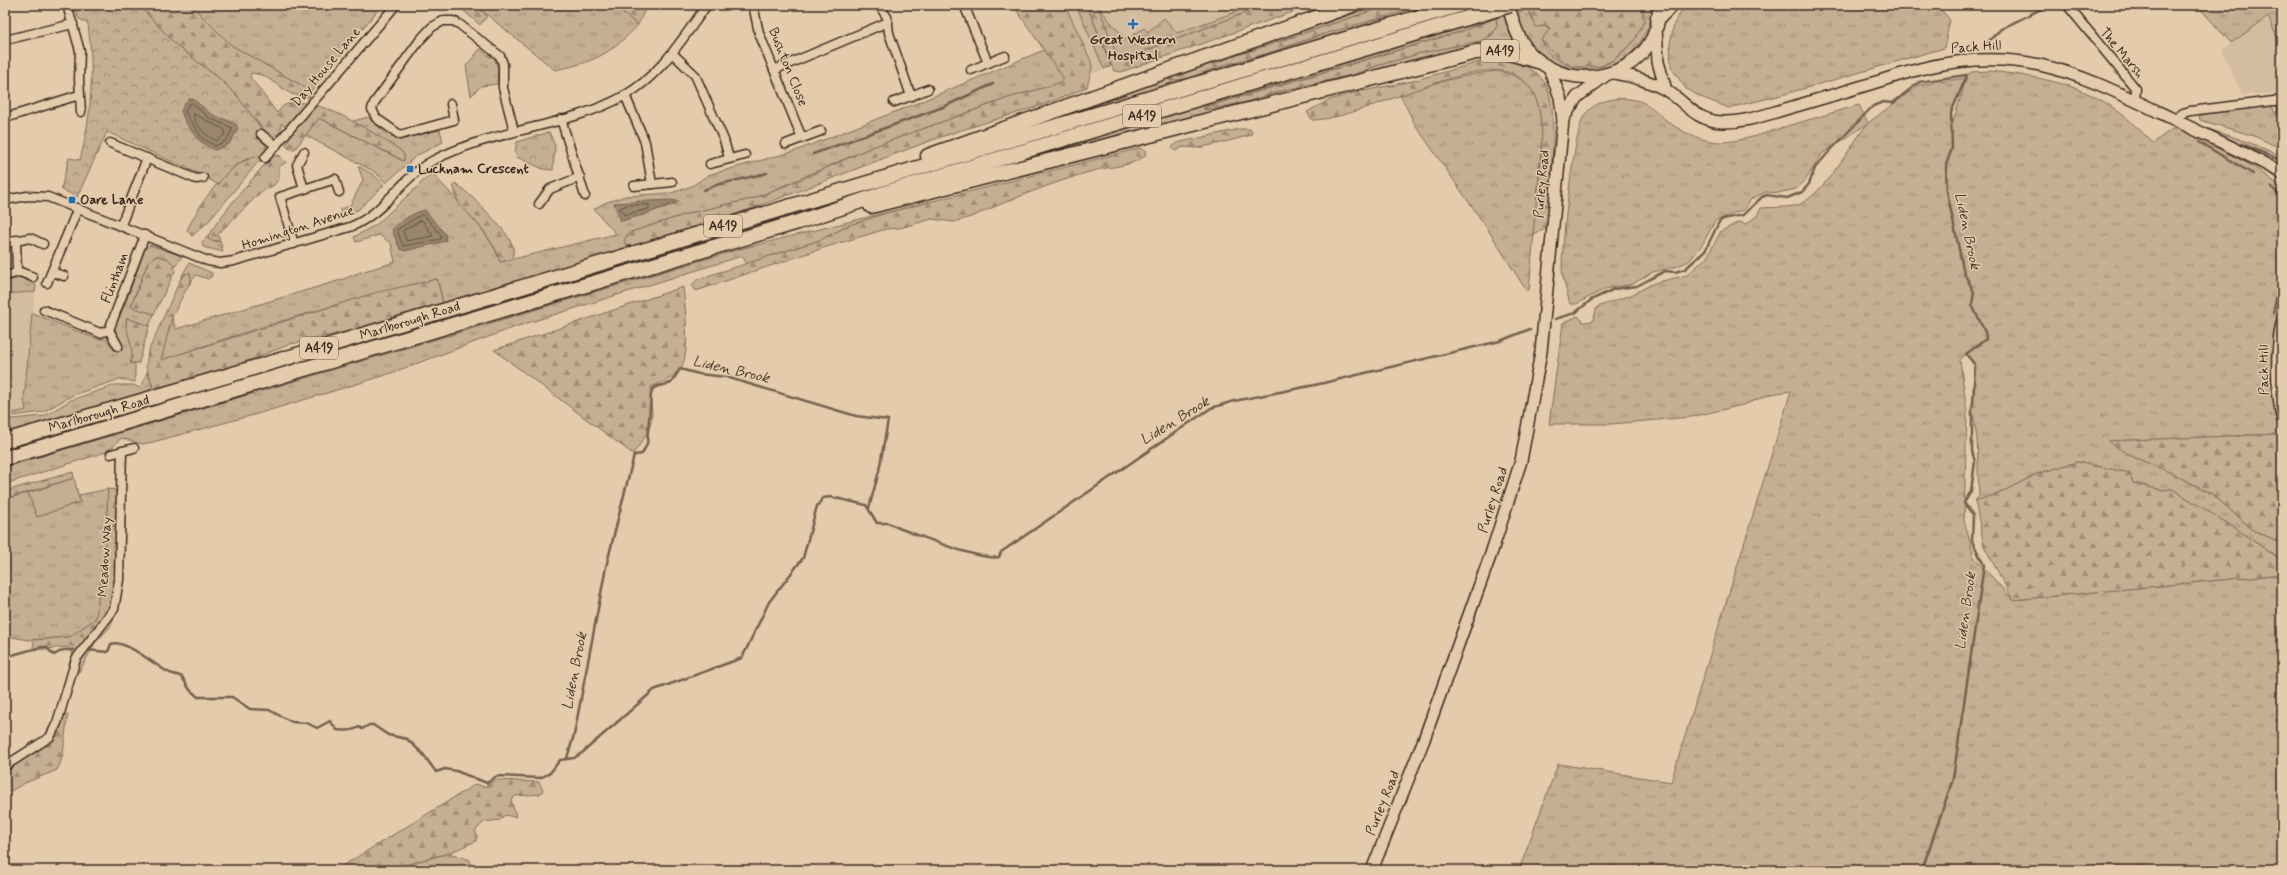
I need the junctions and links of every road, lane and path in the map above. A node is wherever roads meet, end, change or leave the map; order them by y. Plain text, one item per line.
1 (67, 5) edge
2 (396, 5) edge
3 (707, 5) edge
4 (754, 5) edge
5 (879, 5) edge
6 (964, 5) edge
7 (1352, 5) edge
8 (1458, 5) edge
9 (1509, 5) edge
10 (1671, 5) edge
11 (2067, 5) edge
12 (1658, 17) edge
13 (888, 22) junction
14 (73, 24) junction
15 (5, 40) edge
16 (672, 53) junction
17 (1005, 56) dead end
18 (988, 63) junction
19 (1544, 64) junction
20 (774, 70) junction
21 (971, 70) dead end
22 (1610, 74) junction
23 (928, 88) dead end
24 (1666, 90) junction
25 (80, 95) junction
26 (625, 95) junction
27 (910, 96) junction
28 (2135, 100) junction
29 (2281, 101) edge
30 (894, 102) dead end
31 (451, 104) dead end
32 (2282, 111) edge
33 (81, 112) dead end
34 (5, 118) edge
35 (561, 119) junction
36 (1563, 120) junction
37 (2174, 120) junction
38 (514, 131) junction
39 (821, 131) dead end
40 (261, 134) dead end
41 (802, 138) junction
42 (110, 143) dead end
43 (786, 144) dead end
44 (276, 146) junction
45 (304, 152) dead end
46 (745, 155) dead end
47 (147, 158) junction
48 (265, 158) dead end
49 (729, 158) junction
50 (710, 164) dead end
51 (2282, 173) edge
52 (580, 177) junction
53 (203, 178) dead end
54 (672, 182) dead end
55 (652, 184) junction
56 (634, 186) dead end
57 (304, 189) junction
58 (339, 192) dead end
59 (585, 196) dead end
60 (814, 199) junction
61 (5, 200) edge
62 (539, 204) dead end
63 (78, 208) junction
64 (798, 222) junction
65 (120, 225) junction
66 (146, 235) junction
67 (16, 240) junction
68 (5, 243) edge
69 (43, 244) dead end
70 (294, 244) junction
71 (17, 272) junction
72 (52, 272) junction
73 (5, 276) edge
74 (64, 276) dead end
75 (33, 277) dead end
76 (47, 283) dead end
77 (44, 310) dead end
78 (2282, 323) edge
79 (109, 330) junction
80 (118, 346) dead end
81 (2282, 417) edge
82 (5, 441) edge
83 (134, 448) dead end
84 (122, 451) junction
85 (111, 454) dead end
86 (5, 458) edge
87 (5, 766) edge
88 (1372, 870) edge

1 - 14 street
2 - 44 street, Day House Lane
3 - 16 street, Homington Avenue
4 - 20 street, Bushton Close
5 - 13 street
6 - 18 street
7 - 60 highway, A419
8 - 60 highway, A419
9 - 19 main road
9 - 64 highway, A419, bridge
10 - 12 highway
11 - 28 street, The Marsh
12 - 22 main road
12 - 24 main road
13 - 20 street
13 - 27 street
14 - 15 street
14 - 25 street
16 - 26 street, Homington Avenue
16 - 49 street
17 - 18 street
18 - 21 street
19 - 22 main road
19 - 36 main road, Purley Road
19 - 64 highway, A419
20 - 41 street, Bushton Close
22 - 24 main road, Pack Hill
22 - 36 main road, Purley Road
23 - 27 street
24 - 28 main road, Pack Hill
25 - 33 street
25 - 34 street
26 - 35 street, Homington Avenue
26 - 55 street
27 - 30 street
28 - 37 main road, Pack Hill
29 - 32 street
29 - 37 street
31 - 38 street
35 - 38 street, Homington Avenue
35 - 52 street
36 - 88 main road, Purley Road
37 - 51 main road, Pack Hill
38 - 70 street, Homington Avenue
39 - 41 street
40 - 44 street
41 - 43 street
42 - 47 street
44 - 48 street, Day House Lane
45 - 57 street
46 - 49 street
47 - 53 street
47 - 65 street
49 - 50 street
52 - 59 street
52 - 62 street
54 - 55 street
55 - 56 street
57 - 58 street
57 - 70 street
60 - 82 highway, Marlborough Road / A419
61 - 63 street, Homington Avenue
63 - 65 street, Homington Avenue
63 - 72 street
64 - 86 highway, Marlborough Road / A419
65 - 66 street, Homington Avenue
66 - 70 street, Homington Avenue
66 - 79 street, Flintham
67 - 68 street
67 - 69 street
67 - 71 street
71 - 73 street
71 - 75 street
72 - 74 street
72 - 76 street
77 - 79 street
78 - 81 main road, Pack Hill
79 - 80 street
83 - 84 street
84 - 85 street
84 - 87 street, Meadow Way

